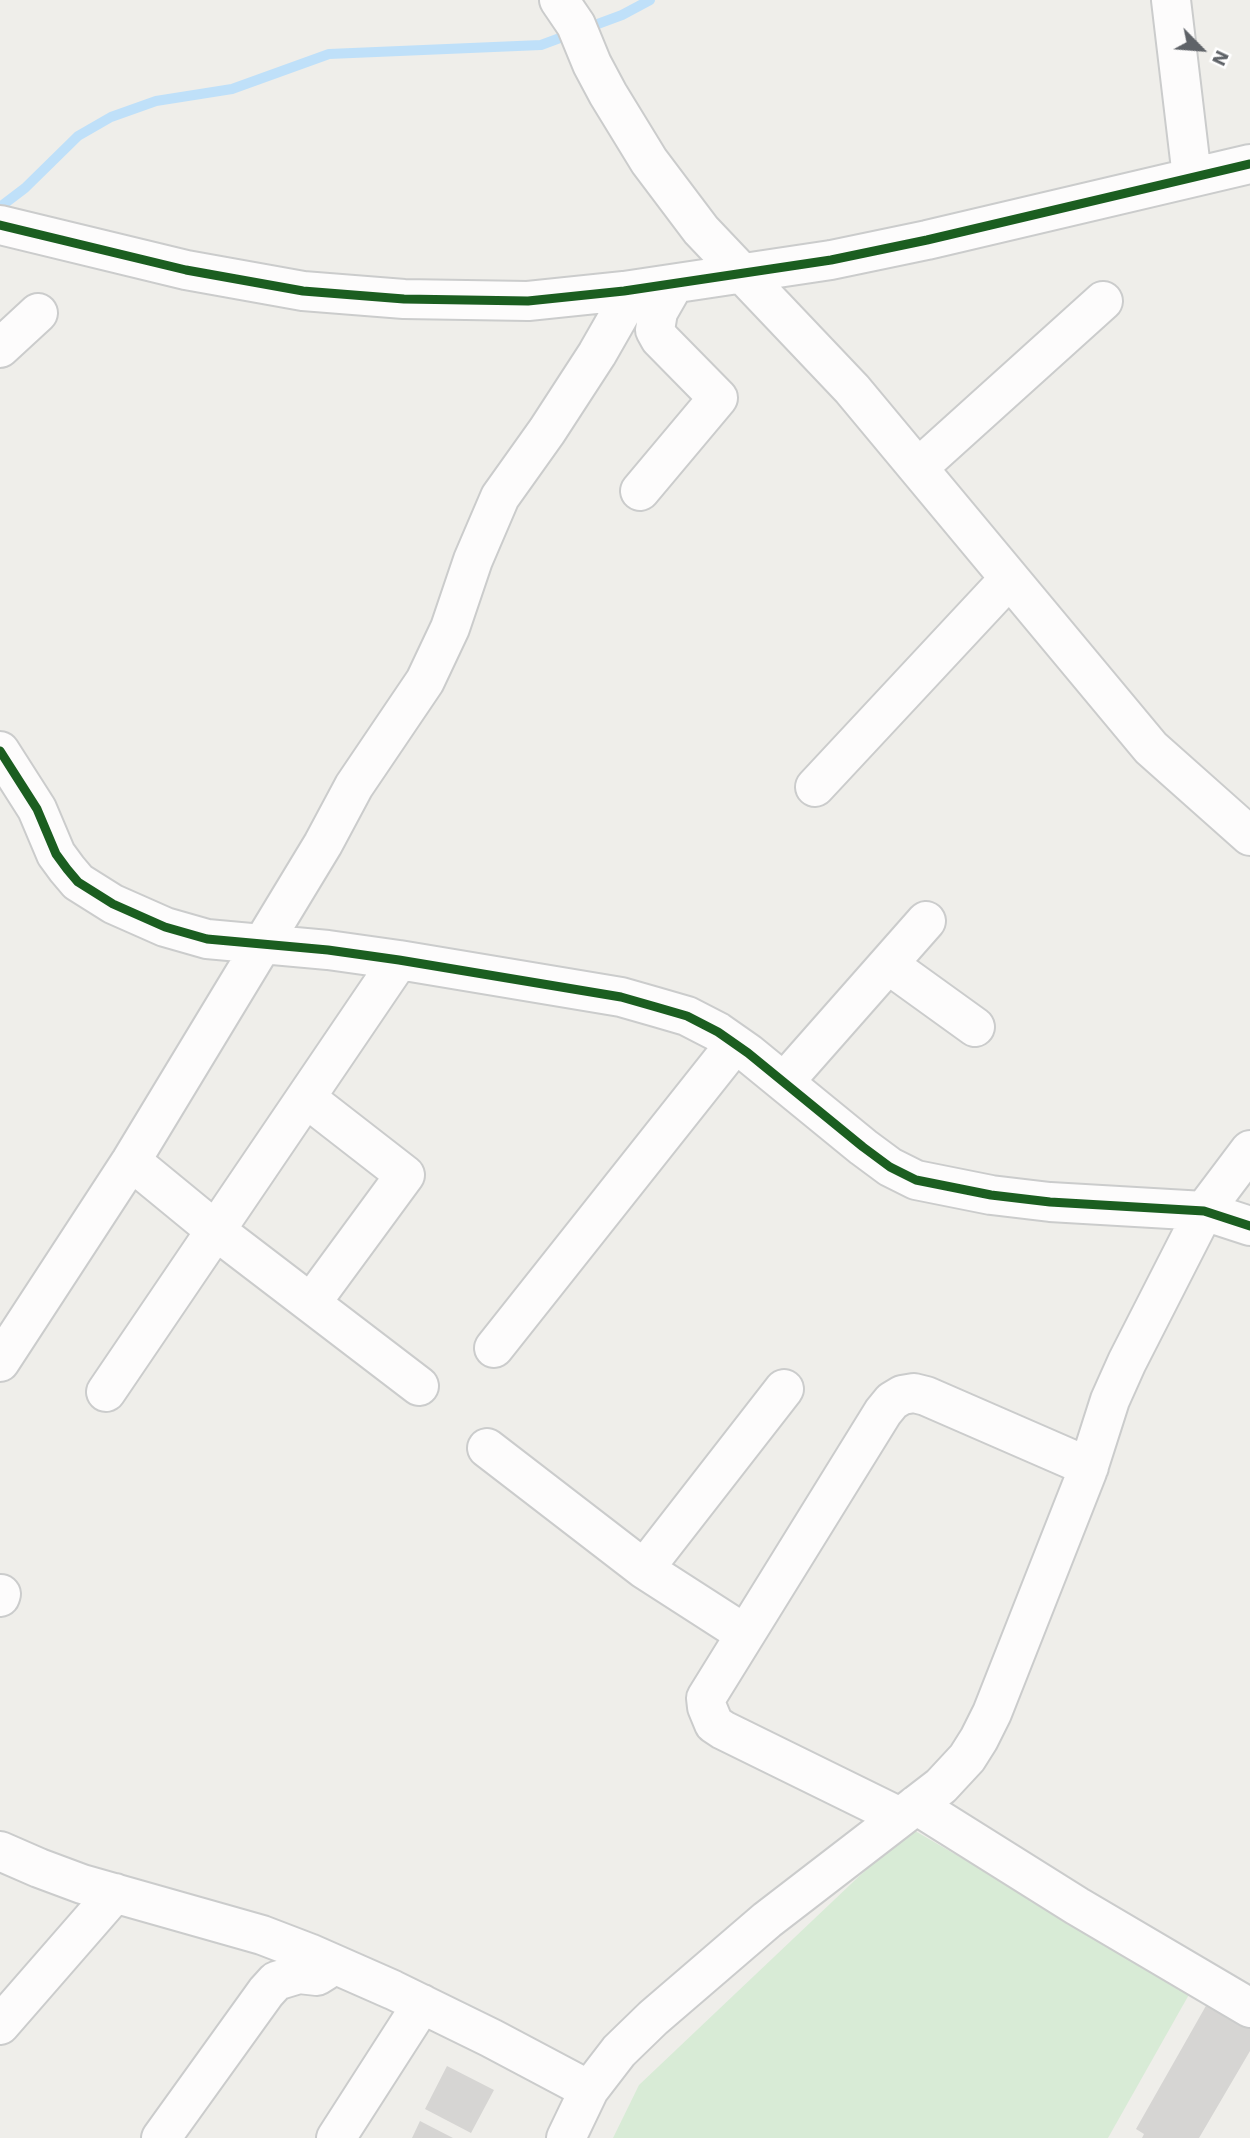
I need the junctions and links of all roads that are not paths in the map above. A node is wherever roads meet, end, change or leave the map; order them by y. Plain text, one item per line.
1 (1171, 0) edge
2 (574, 26) edge
3 (1250, 164) edge
4 (1192, 177) junction
5 (0, 226) edge
6 (744, 274) junction
7 (674, 284) junction
8 (630, 291) junction
9 (1103, 301) dead end
10 (38, 313) dead end
11 (0, 348) edge
12 (919, 467) junction
13 (640, 491) dead end
14 (1009, 579) junction
15 (0, 751) edge
16 (815, 787) dead end
17 (1250, 836) edge
18 (926, 921) dead end
19 (262, 945) junction
20 (398, 960) junction
21 (889, 965) junction
22 (975, 1027) dead end
23 (735, 1044) junction
24 (784, 1082) junction
25 (306, 1098) junction
26 (1250, 1150) edge
27 (131, 1161) junction
28 (1204, 1211) junction
29 (1250, 1226) edge
30 (215, 1230) junction
31 (311, 1303) junction
32 (494, 1348) dead end
33 (0, 1362) edge
34 (419, 1386) dead end
35 (783, 1389) dead end
36 (106, 1392) dead end
37 (487, 1448) dead end
38 (1089, 1467) junction
39 (644, 1569) junction
40 (746, 1634) junction
41 (908, 1811) junction
42 (0, 1851) edge
43 (115, 1893) junction
44 (331, 1963) junction
45 (422, 2004) junction
46 (1250, 2008) edge
47 (0, 2025) edge
48 (589, 2090) junction
49 (161, 2138) edge
50 (336, 2138) edge
51 (566, 2138) edge

1 - 4 street
2 - 6 street
3 - 4 street
4 - 6 street
5 - 8 street
6 - 7 street
6 - 12 street
7 - 8 street
7 - 13 street
8 - 19 street
9 - 12 street
10 - 11 street
12 - 14 street
14 - 16 street
14 - 17 street
15 - 19 street
18 - 21 street
19 - 20 street
19 - 27 street
20 - 23 street
20 - 25 street
21 - 22 street
21 - 24 street
23 - 24 street
23 - 32 street
24 - 28 street
25 - 30 street
25 - 31 street
26 - 28 street
27 - 30 street
27 - 33 street
28 - 29 street
28 - 38 street
30 - 31 street
30 - 36 street
31 - 34 street
35 - 39 street
37 - 39 street
38 - 40 street
38 - 41 street
39 - 40 street
40 - 41 street
41 - 46 street
41 - 48 street
42 - 43 street
43 - 44 street
43 - 47 street
44 - 45 street
44 - 49 street
45 - 48 street
45 - 50 street
48 - 51 street

